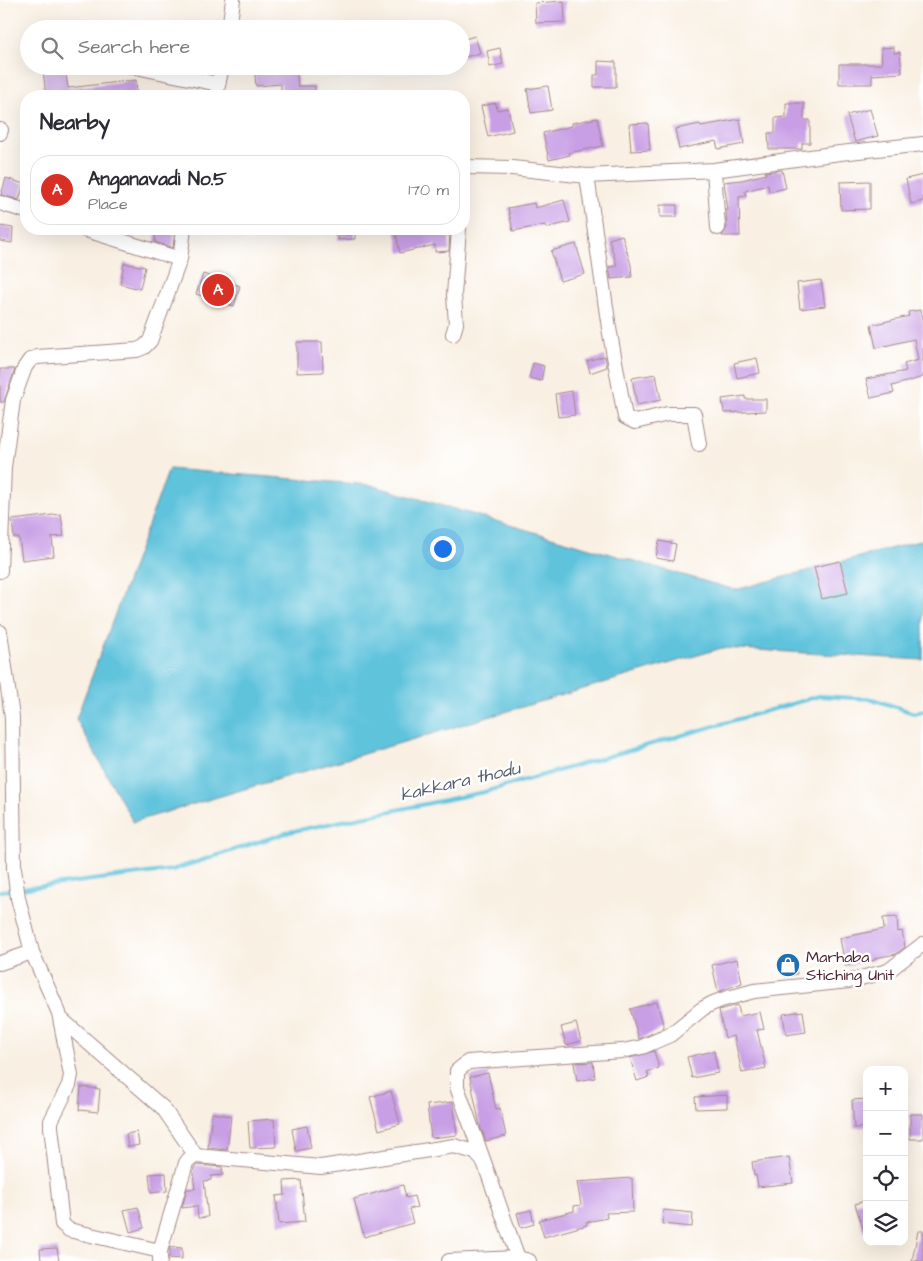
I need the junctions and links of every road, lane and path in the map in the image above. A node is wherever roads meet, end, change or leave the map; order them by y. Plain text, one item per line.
1 (233, 0) edge
2 (230, 20) edge
3 (163, 75) edge
4 (220, 75) edge
5 (217, 90) edge
6 (923, 144) edge
7 (470, 167) edge
8 (714, 170) junction
9 (587, 176) junction
10 (0, 203) edge
11 (20, 209) edge
12 (718, 228) dead end
13 (102, 235) edge
14 (183, 235) edge
15 (459, 235) edge
16 (180, 259) junction
17 (453, 334) dead end
18 (699, 444) dead end
19 (2, 467) edge
20 (0, 571) edge
21 (0, 632) edge
22 (923, 944) edge
23 (32, 952) junction
24 (0, 963) edge
25 (60, 1018) junction
26 (196, 1156) junction
27 (484, 1162) junction
28 (160, 1256) edge
29 (522, 1260) edge
30 (449, 1261) edge

1 - 2 street
3 - 5 street
4 - 5 street
6 - 8 street
7 - 9 street
8 - 9 street
8 - 12 street
9 - 18 street
10 - 11 street
13 - 16 street
14 - 16 street
15 - 17 street
16 - 19 street
19 - 20 street
21 - 23 street
22 - 27 street
23 - 24 street
23 - 25 street
25 - 26 street
25 - 28 street
26 - 27 street
26 - 28 street
27 - 29 street
29 - 30 street

